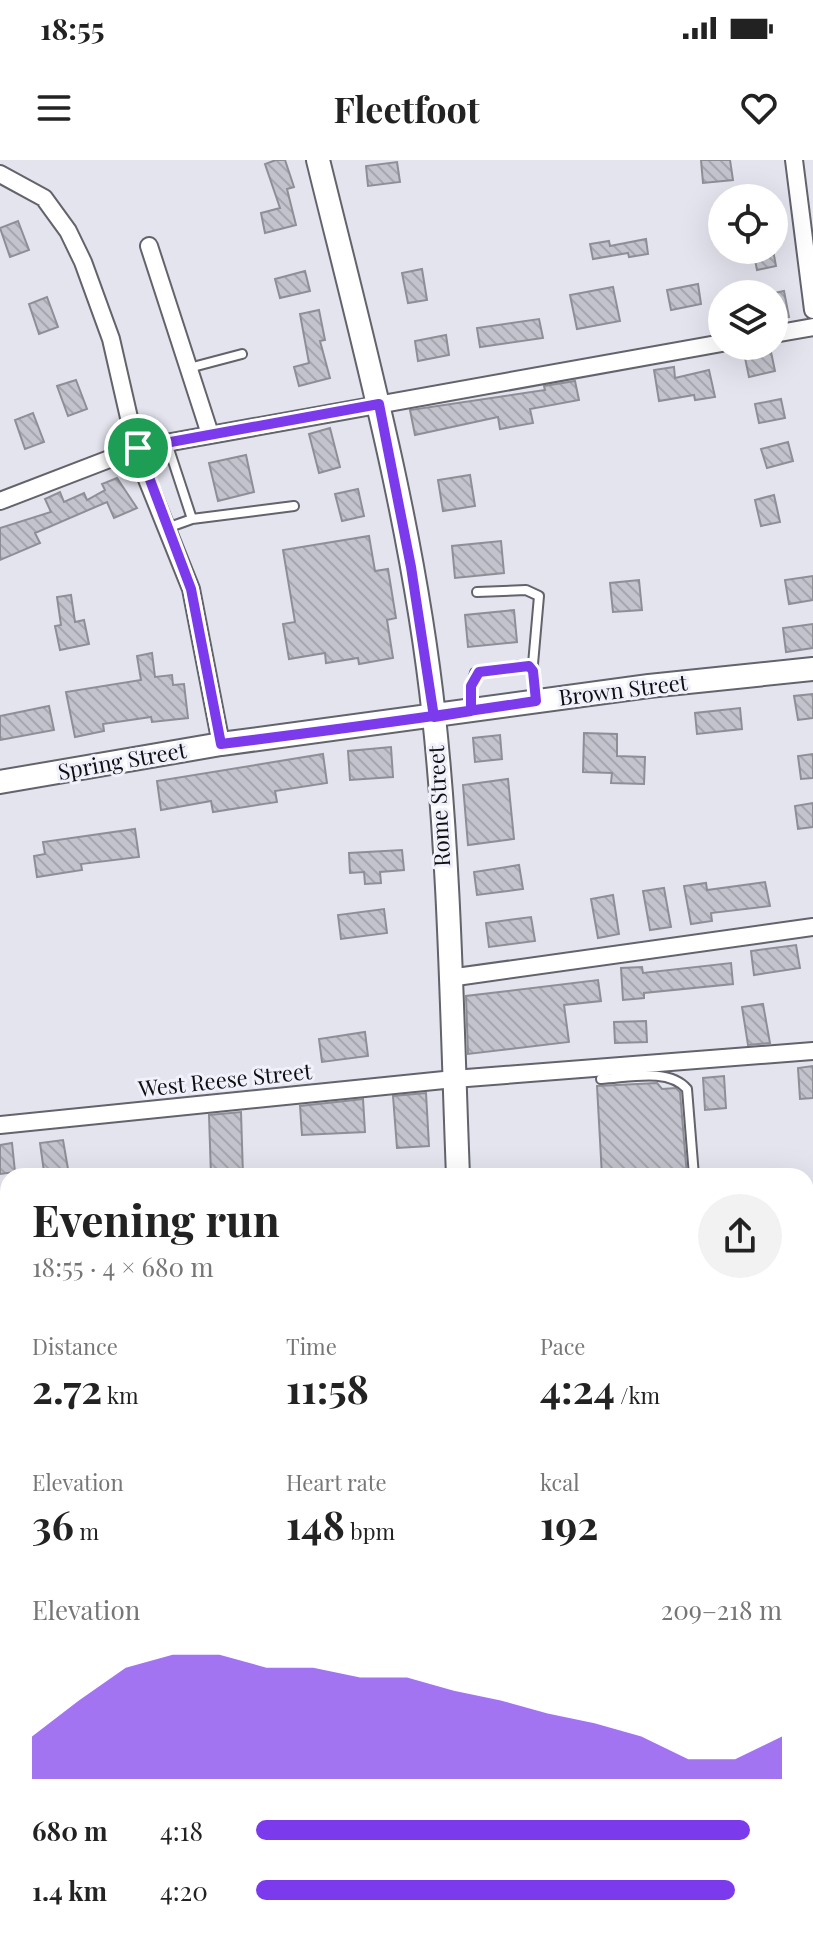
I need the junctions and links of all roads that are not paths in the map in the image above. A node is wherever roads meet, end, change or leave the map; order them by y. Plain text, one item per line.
1 (318, 160) edge
2 (794, 160) edge
3 (0, 174) edge
4 (149, 246) dead end
5 (813, 310) edge
6 (813, 327) edge
7 (788, 331) edge
8 (708, 345) edge
9 (242, 354) dead end
10 (188, 368) junction
11 (379, 404) junction
12 (210, 434) junction
13 (166, 442) junction
14 (138, 448) junction
15 (0, 501) edge
16 (294, 506) dead end
17 (192, 519) junction
18 (166, 529) junction
19 (477, 592) dead end
20 (813, 669) edge
21 (533, 671) junction
22 (536, 701) junction
23 (471, 711) junction
24 (434, 717) junction
25 (221, 744) junction
26 (0, 782) edge
27 (813, 927) edge
28 (449, 978) junction
29 (813, 1051) edge
30 (454, 1079) junction
31 (601, 1079) dead end
32 (0, 1125) edge
33 (458, 1168) edge
34 (693, 1168) edge

1 - 11 street, Rome Street
2 - 5 street
3 - 14 street
4 - 10 street
6 - 7 street
8 - 11 street
9 - 10 lane
10 - 12 street
11 - 12 street
11 - 24 street, Rome Street
12 - 13 street
13 - 14 street
13 - 17 lane
14 - 15 street
14 - 18 street
16 - 17 lane
17 - 18 lane
18 - 25 street
19 - 21 lane
20 - 22 street, Brown Street
21 - 22 lane
21 - 23 lane
22 - 23 street, Brown Street
23 - 24 street, Brown Street
24 - 25 street, Spring Street
24 - 28 street, Rome Street
25 - 26 street, Spring Street
27 - 28 street
28 - 30 street, Rome Street
29 - 30 street, West Reese Street
30 - 32 street, West Reese Street
30 - 33 street, Rome Street
31 - 34 lane

